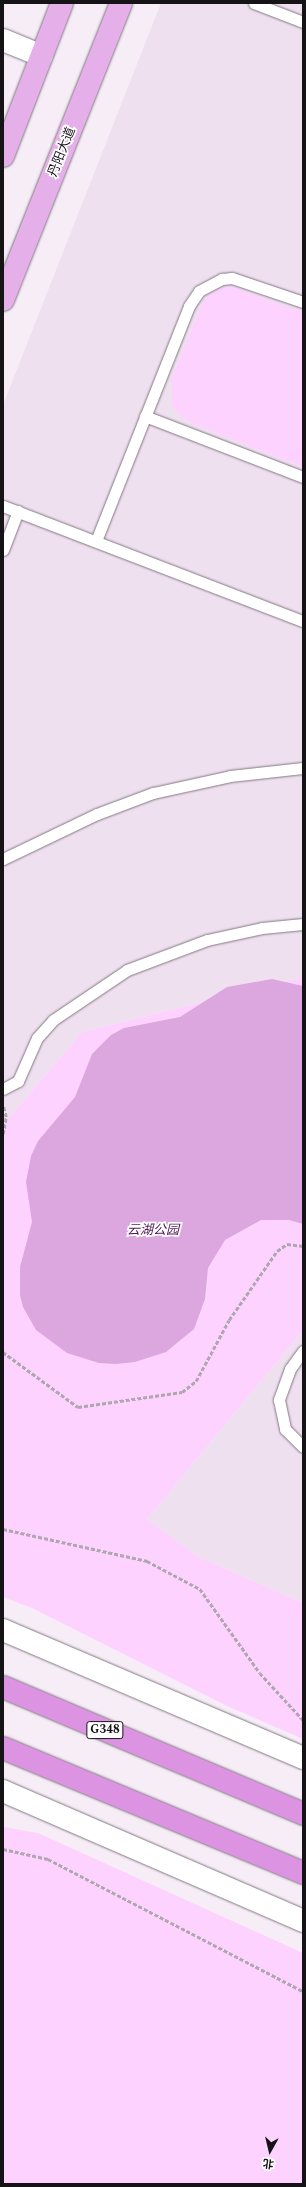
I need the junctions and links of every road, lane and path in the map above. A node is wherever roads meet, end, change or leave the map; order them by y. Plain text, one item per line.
1 (62, 3) edge
2 (120, 3) edge
3 (254, 3) edge
4 (303, 22) edge
5 (3, 40) edge
6 (42, 56) junction
7 (3, 156) edge
8 (3, 300) edge
9 (303, 302) edge
10 (145, 416) junction
11 (303, 477) edge
12 (3, 506) edge
13 (18, 512) junction
14 (96, 541) junction
15 (3, 550) edge
16 (303, 621) edge
17 (303, 768) edge
18 (3, 859) edge
19 (303, 924) edge
20 (3, 1090) edge
21 (3, 1105) edge
22 (3, 1134) edge
23 (303, 1246) edge
24 (303, 1351) edge
25 (3, 1352) edge
26 (303, 1447) edge
27 (3, 1529) edge
28 (3, 1630) edge
29 (3, 1687) edge
30 (303, 1720) edge
31 (3, 1748) edge
32 (303, 1758) edge
33 (3, 1791) edge
34 (303, 1814) edge
35 (3, 1849) edge
36 (303, 1873) edge
37 (303, 1921) edge
38 (303, 1991) edge

1 - 6 main road
2 - 8 main road, 丹阳大道
3 - 4 lane
5 - 6 street
6 - 7 main road
9 - 10 lane
10 - 11 lane
10 - 14 lane
12 - 13 lane
13 - 14 lane
13 - 15 lane
14 - 16 lane
17 - 18 lane
19 - 20 lane
21 - 22 path
23 - 25 path
24 - 26 lane
27 - 30 path
28 - 32 street
29 - 34 highway, G348
31 - 36 highway
33 - 37 street
35 - 38 path

